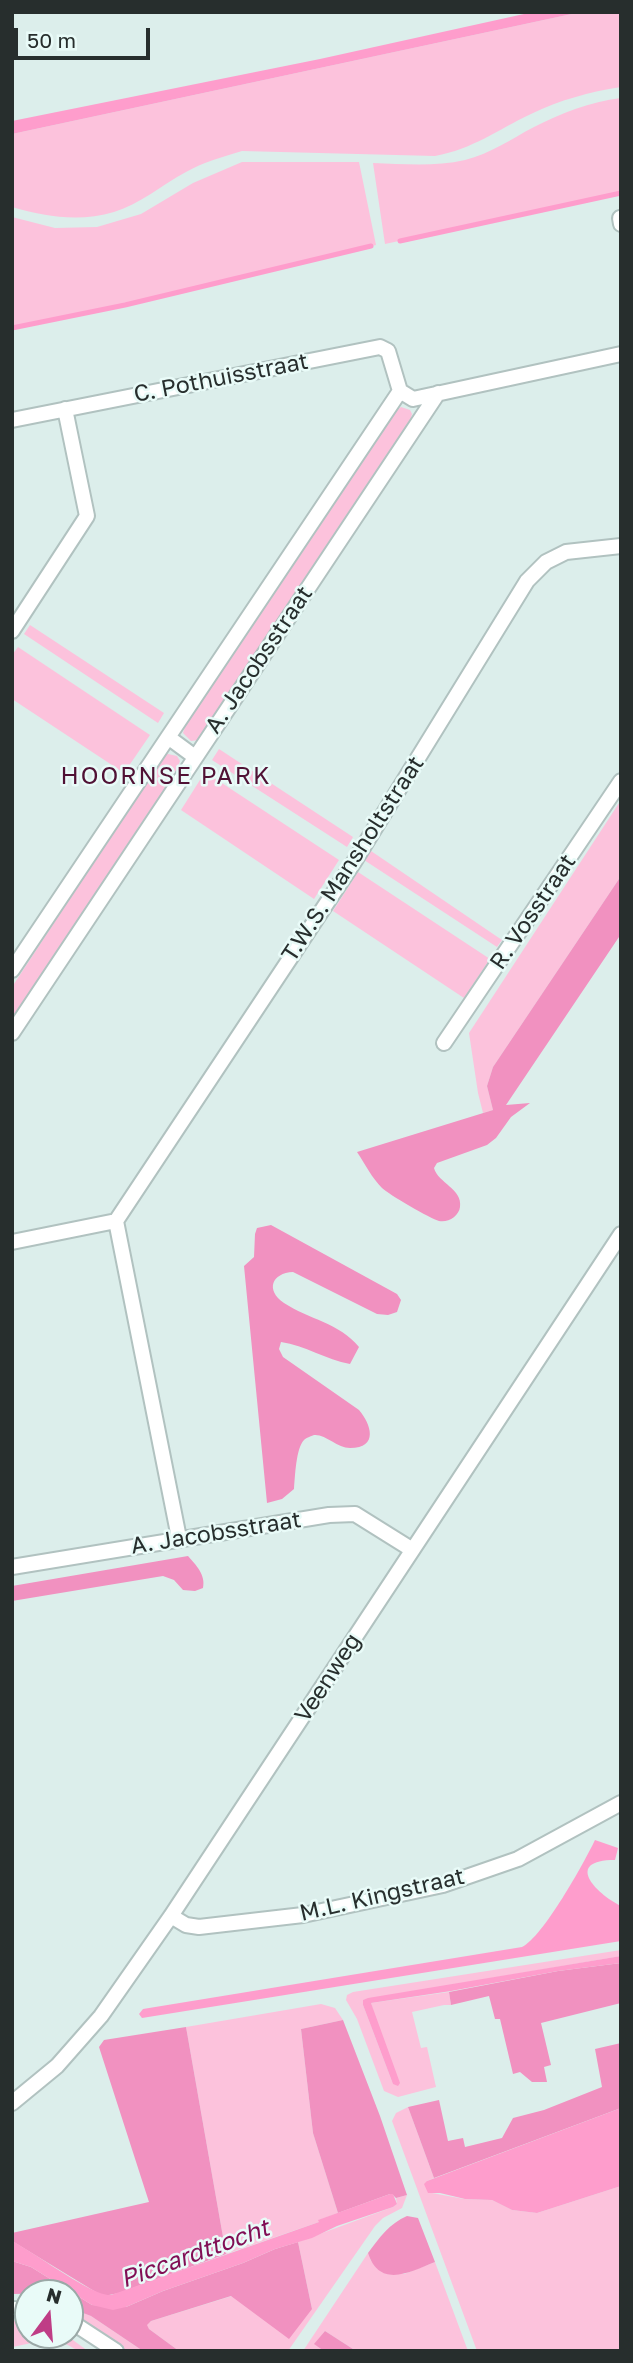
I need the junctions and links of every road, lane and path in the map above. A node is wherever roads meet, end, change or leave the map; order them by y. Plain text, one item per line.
1 (621, 354) edge
2 (400, 391) junction
3 (438, 393) junction
4 (65, 409) junction
5 (12, 420) edge
6 (621, 545) edge
7 (12, 631) edge
8 (168, 737) junction
9 (195, 757) junction
10 (621, 781) edge
11 (12, 970) edge
12 (12, 1033) edge
13 (444, 1043) dead end
14 (116, 1221) junction
15 (621, 1234) edge
16 (12, 1241) edge
17 (179, 1538) junction
18 (411, 1549) junction
19 (12, 1567) edge
20 (621, 1803) edge
21 (171, 1916) junction
22 (12, 2103) edge
23 (84, 2328) edge
24 (116, 2351) edge

1 - 3 street
2 - 3 street
2 - 4 street, C. Pothuisstraat
2 - 8 street, A. Jacobsstraat
3 - 9 street, A. Jacobsstraat
4 - 5 street, C. Pothuisstraat
4 - 7 street
6 - 14 street, T.W.S. Mansholtstraat
8 - 9 street
8 - 11 street, A. Jacobsstraat
9 - 12 street, A. Jacobsstraat
10 - 13 street, R. Vosstraat
14 - 16 street
14 - 17 street
15 - 18 street, Veenweg
17 - 18 street, A. Jacobsstraat
17 - 19 street, A. Jacobsstraat
18 - 21 street, Veenweg
20 - 21 street, M.L. Kingstraat
21 - 22 street, Veenweg
23 - 24 street

